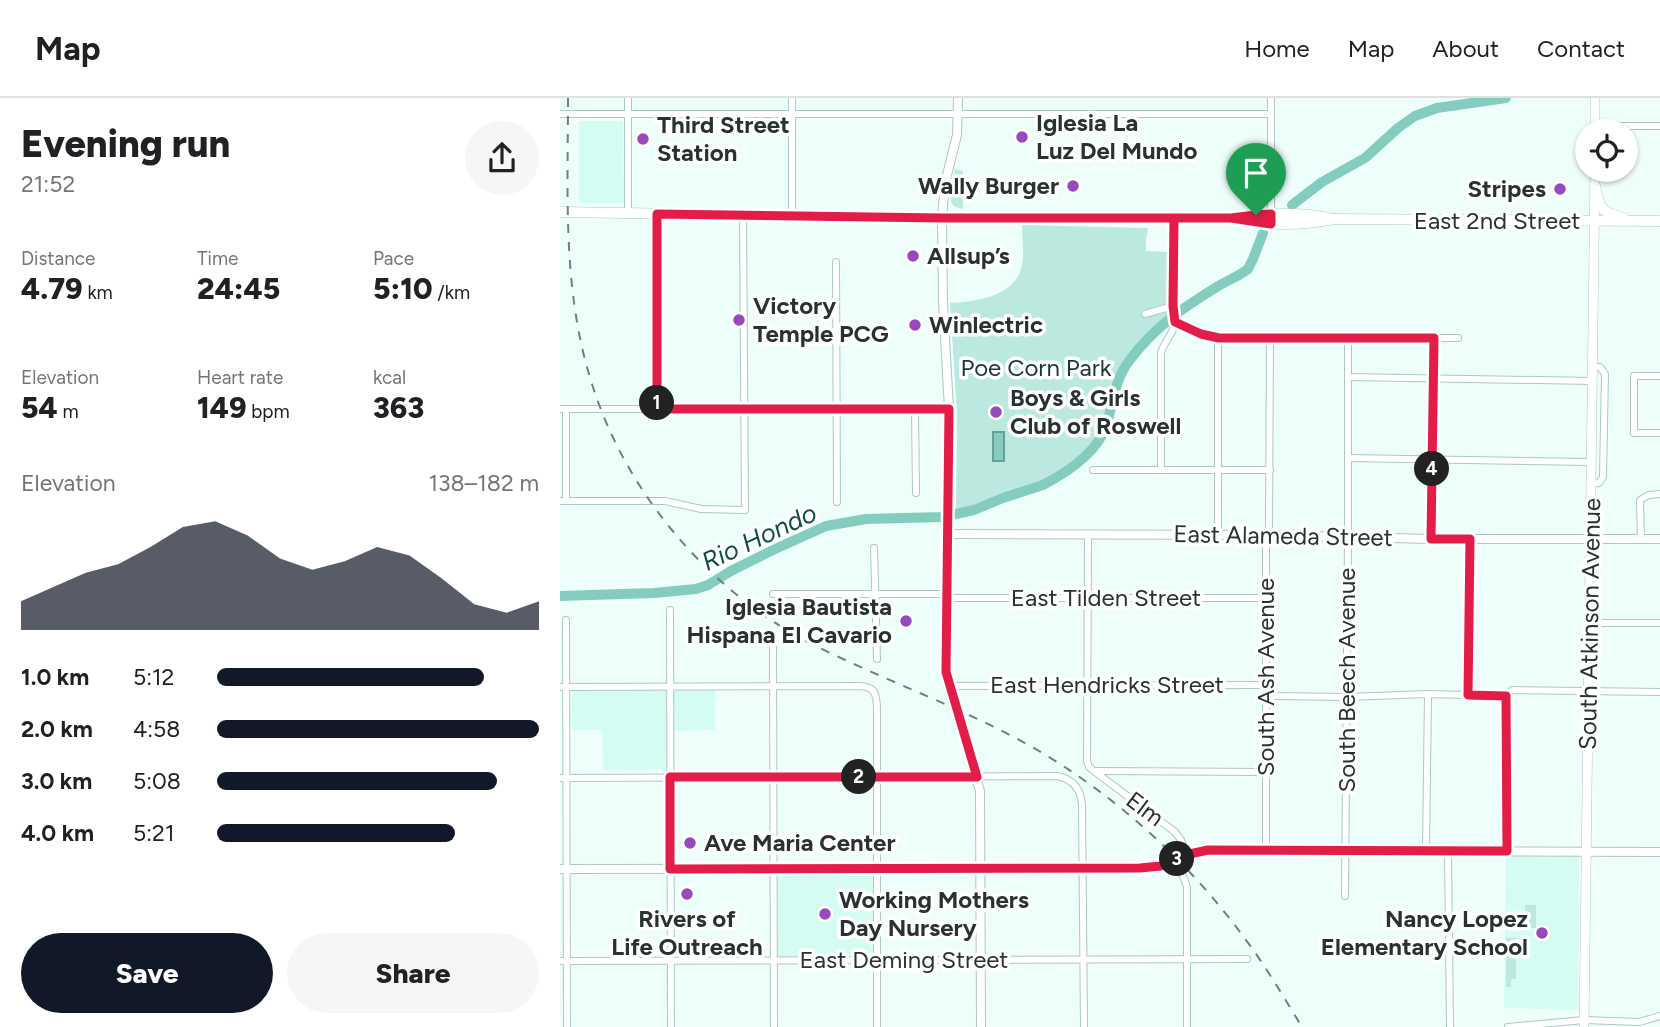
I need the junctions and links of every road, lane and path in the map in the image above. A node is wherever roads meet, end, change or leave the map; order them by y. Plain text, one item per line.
1 (628, 98) edge
2 (792, 98) edge
3 (958, 98) edge
4 (1271, 98) edge
5 (1595, 98) edge
6 (792, 113) junction
7 (560, 114) edge
8 (628, 114) junction
9 (958, 114) junction
10 (1271, 114) junction
11 (1595, 119) edge
12 (1660, 126) edge
13 (1638, 127) edge
14 (1595, 182) edge
15 (1595, 186) junction
16 (560, 212) edge
17 (628, 214) junction
18 (657, 214) junction
19 (743, 215) junction
20 (792, 216) junction
21 (942, 218) junction
22 (1174, 218) junction
23 (1271, 219) junction
24 (1596, 221) junction
25 (1641, 221) junction
26 (1660, 221) edge
27 (836, 262) dead end
28 (1173, 308) junction
29 (1145, 314) dead end
30 (1175, 321) junction
31 (1269, 337) junction
32 (1219, 338) junction
33 (1348, 338) junction
34 (1434, 338) junction
35 (1458, 338) dead end
36 (1593, 367) junction
37 (1660, 376) edge
38 (1348, 377) junction
39 (1433, 379) junction
40 (1593, 381) junction
41 (563, 409) edge
42 (657, 409) junction
43 (838, 409) junction
44 (915, 409) junction
45 (949, 409) junction
46 (744, 410) junction
47 (1660, 433) edge
48 (1348, 458) junction
49 (1432, 458) junction
50 (1592, 462) junction
51 (1093, 470) dead end
52 (1161, 470) junction
53 (1270, 470) junction
54 (1218, 471) junction
55 (1592, 484) junction
56 (916, 493) dead end
57 (1660, 494) edge
58 (563, 501) edge
59 (837, 502) dead end
60 (948, 534) junction
61 (1088, 534) junction
62 (1218, 534) junction
63 (1268, 535) junction
64 (1348, 537) junction
65 (1431, 539) junction
66 (1470, 539) junction
67 (1591, 540) junction
68 (1641, 540) junction
69 (1660, 540) edge
70 (874, 548) dead end
71 (773, 594) dead end
72 (876, 594) junction
73 (946, 596) junction
74 (1088, 598) junction
75 (1265, 598) junction
76 (670, 610) dead end
77 (566, 621) dead end
78 (1590, 623) junction
79 (1660, 623) edge
80 (773, 644) dead end
81 (877, 659) dead end
82 (1088, 685) junction
83 (1265, 685) junction
84 (774, 686) junction
85 (948, 686) junction
86 (563, 687) edge
87 (670, 687) junction
88 (1589, 691) junction
89 (1660, 692) edge
90 (1428, 694) junction
91 (1468, 695) junction
92 (1266, 696) junction
93 (1506, 696) junction
94 (1347, 697) junction
95 (1094, 771) junction
96 (1266, 772) junction
97 (773, 776) junction
98 (670, 777) junction
99 (876, 777) junction
100 (977, 777) junction
101 (563, 778) edge
102 (1266, 850) junction
103 (1346, 850) junction
104 (1426, 851) junction
105 (1448, 851) junction
106 (1507, 851) junction
107 (1587, 852) junction
108 (1660, 852) edge
109 (1185, 855) junction
110 (1170, 862) junction
111 (980, 868) junction
112 (1084, 868) junction
113 (563, 869) edge
114 (670, 869) junction
115 (773, 869) junction
116 (877, 869) junction
117 (1346, 896) dead end
118 (1084, 959) junction
119 (1187, 959) junction
120 (1247, 959) dead end
121 (671, 960) junction
122 (774, 960) junction
123 (877, 960) junction
124 (981, 960) junction
125 (563, 961) edge
126 (1660, 1016) edge
127 (1584, 1024) edge
128 (567, 1027) edge
129 (671, 1027) edge
130 (774, 1027) edge
131 (877, 1027) edge
132 (981, 1027) edge
133 (1084, 1027) edge
134 (1187, 1027) edge
135 (1450, 1027) edge
136 (1508, 1027) edge

1 - 8 street
2 - 6 street
3 - 9 street
4 - 10 street
5 - 11 main road
6 - 8 street
6 - 9 street
6 - 20 street
7 - 8 street
8 - 17 street
9 - 10 street
9 - 21 street
10 - 23 street
12 - 13 street
14 - 15 main road, South Atkinson Avenue
15 - 24 main road, South Atkinson Avenue
15 - 25 main road
16 - 17 main road, East 2nd Street
17 - 18 main road, East 2nd Street
18 - 19 main road, East 2nd Street
18 - 42 street
19 - 20 main road, East 2nd Street
19 - 46 street
20 - 21 main road, East 2nd Street
21 - 22 main road, East 2nd Street
21 - 45 street
22 - 23 main road, East 2nd Street
22 - 28 street
23 - 24 main road, East 2nd Street
24 - 25 main road, East 2nd Street
24 - 36 main road, South Atkinson Avenue
25 - 26 main road, East 2nd Street
27 - 43 street
28 - 29 street
28 - 30 street
30 - 32 street
30 - 52 street
31 - 32 street
31 - 33 street
31 - 53 street, South Ash Avenue
32 - 54 street
33 - 34 street
33 - 38 street, South Beech Avenue
34 - 35 street
34 - 39 street
36 - 40 main road, South Atkinson Avenue
36 - 55 street
37 - 47 street
38 - 39 street
38 - 48 street, South Beech Avenue
39 - 40 street
39 - 49 street
40 - 50 main road, South Atkinson Avenue
41 - 42 street
41 - 58 street
42 - 46 street
43 - 44 street
43 - 46 street
43 - 59 street
44 - 45 street
44 - 56 street
45 - 60 street
46 - 58 street
48 - 49 street
48 - 64 street, South Beech Avenue
49 - 50 street
49 - 65 street
50 - 55 main road, South Atkinson Avenue
51 - 52 street
52 - 54 street
53 - 54 street
53 - 63 street, South Ash Avenue
54 - 62 street
55 - 67 main road, South Atkinson Avenue
57 - 68 street
60 - 61 street, East Alameda Street
60 - 73 street
61 - 62 street, East Alameda Street
61 - 74 street
62 - 63 street, East Alameda Street
63 - 64 street, East Alameda Street
63 - 75 street, South Ash Avenue
64 - 65 street, East Alameda Street
64 - 94 street, South Beech Avenue
65 - 66 street, East Alameda Street
66 - 67 street, East Alameda Street
66 - 91 street
67 - 68 street, East Alameda Street
67 - 78 main road, South Atkinson Avenue
68 - 69 street, East Alameda Street
70 - 72 street
71 - 72 street, East Tilden Street
72 - 73 street, East Tilden Street
72 - 81 street
73 - 74 street, East Tilden Street
73 - 85 street
74 - 75 street, East Tilden Street
74 - 82 street
75 - 83 street, South Ash Avenue
76 - 87 street
77 - 86 street
78 - 79 street
78 - 88 main road, South Atkinson Avenue
80 - 84 street
82 - 83 street, East Hendricks Street
82 - 85 street, East Hendricks Street
82 - 95 street
83 - 92 street, South Ash Avenue
84 - 87 street
84 - 97 street
84 - 99 street
85 - 100 street
86 - 87 street
86 - 101 street
87 - 98 street
88 - 89 street
88 - 93 street
88 - 107 main road, South Atkinson Avenue
90 - 91 street
90 - 94 street
90 - 104 street
91 - 93 street
92 - 94 street
92 - 96 street, South Ash Avenue
93 - 106 street
94 - 103 street, South Beech Avenue
95 - 96 street
95 - 109 street, Elm
96 - 102 street, South Ash Avenue
97 - 98 street
97 - 99 street
97 - 115 street
98 - 101 street
98 - 114 street
99 - 100 street
99 - 116 street
100 - 111 street
100 - 112 street
101 - 113 street
102 - 103 street
102 - 109 street
103 - 104 street
103 - 117 street, South Beech Avenue
104 - 105 street
105 - 106 street
105 - 135 street
106 - 107 street
107 - 108 street
107 - 127 main road, South Atkinson Avenue
109 - 110 street
110 - 112 street
110 - 119 street
111 - 112 street
111 - 116 street
111 - 124 street
112 - 118 street
113 - 114 street
113 - 125 street
114 - 115 street
114 - 121 street
115 - 116 street
115 - 122 street
116 - 123 street
118 - 119 street, East Deming Street
118 - 124 street, East Deming Street
118 - 133 street
119 - 120 street, East Deming Street
119 - 134 street
121 - 122 street, East Deming Street
121 - 125 street, East Deming Street
121 - 129 street
122 - 123 street, East Deming Street
122 - 130 street
123 - 124 street, East Deming Street
123 - 131 street
124 - 132 street
125 - 128 street
126 - 127 street
127 - 136 street

